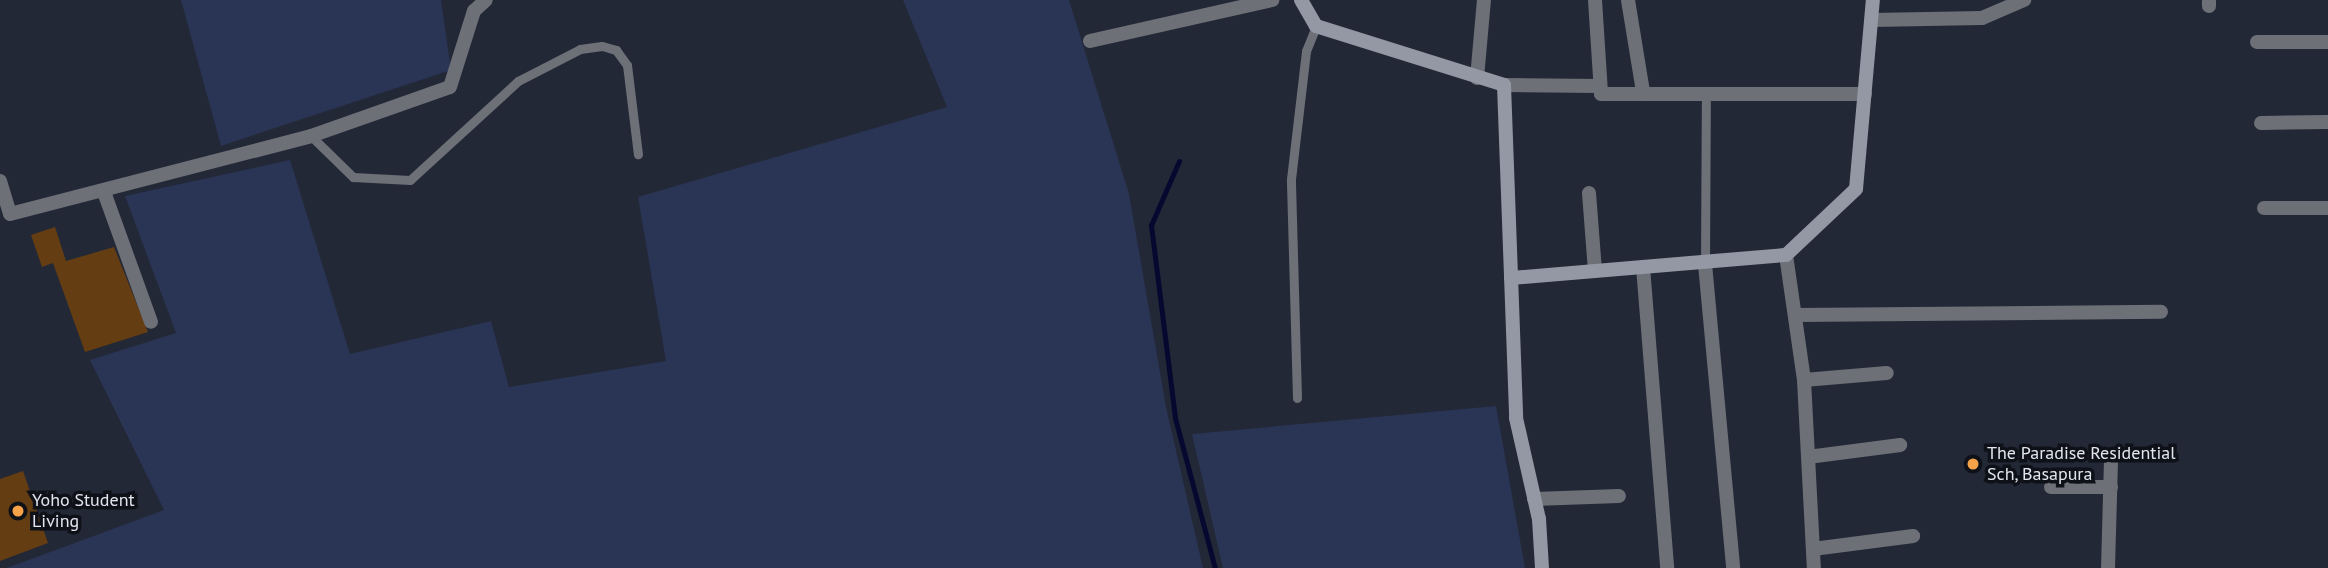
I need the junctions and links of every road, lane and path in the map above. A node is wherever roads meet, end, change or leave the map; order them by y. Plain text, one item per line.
1 (486, 0) edge
2 (1272, 0) edge
3 (1301, 0) edge
4 (1484, 0) edge
5 (1595, 0) edge
6 (1628, 0) edge
7 (1873, 0) edge
8 (2024, 0) edge
9 (1872, 20) junction
10 (1316, 26) junction
11 (1090, 41) dead end
12 (2257, 42) dead end
13 (2328, 42) edge
14 (1477, 78) junction
15 (1504, 85) junction
16 (1599, 86) junction
17 (1643, 92) junction
18 (1706, 92) junction
19 (1865, 94) junction
20 (2328, 122) edge
21 (2261, 123) dead end
22 (311, 136) junction
23 (638, 154) dead end
24 (0, 181) edge
25 (104, 192) junction
26 (1589, 193) dead end
27 (2264, 208) dead end
28 (2328, 208) edge
29 (5, 216) edge
30 (1786, 255) junction
31 (1705, 264) junction
32 (1643, 267) junction
33 (1595, 271) junction
34 (1511, 278) junction
35 (2161, 312) dead end
36 (1796, 315) junction
37 (151, 322) dead end
38 (1887, 373) dead end
39 (1804, 380) junction
40 (1297, 398) dead end
41 (1900, 445) dead end
42 (1808, 457) junction
43 (2112, 459) dead end
44 (2111, 487) junction
45 (2051, 488) dead end
46 (1619, 496) dead end
47 (1534, 499) junction
48 (1913, 536) dead end
49 (1814, 549) junction
50 (1542, 568) edge
51 (1667, 568) edge
52 (1733, 568) edge
53 (1814, 568) edge
54 (2108, 568) edge

1 - 22 street
2 - 11 street
3 - 10 street
4 - 14 street
5 - 16 street
6 - 17 street
7 - 9 street
8 - 9 street
9 - 19 street
10 - 14 street
10 - 40 lane
12 - 13 street
14 - 15 street
15 - 16 street
15 - 34 street
16 - 17 street
17 - 18 street
18 - 19 street
18 - 31 lane
19 - 30 street
20 - 21 street
22 - 23 lane
22 - 25 street
24 - 29 street
25 - 29 street
25 - 37 street
26 - 33 street
27 - 28 street
30 - 31 street
30 - 36 street
31 - 32 street
31 - 52 street
32 - 33 street
32 - 51 street
33 - 34 street
34 - 47 street
35 - 36 street
36 - 39 street
38 - 39 street
39 - 42 street
41 - 42 street
42 - 49 street
43 - 44 street
44 - 45 street
44 - 54 street
46 - 47 street
47 - 50 street
48 - 49 street
49 - 53 street

